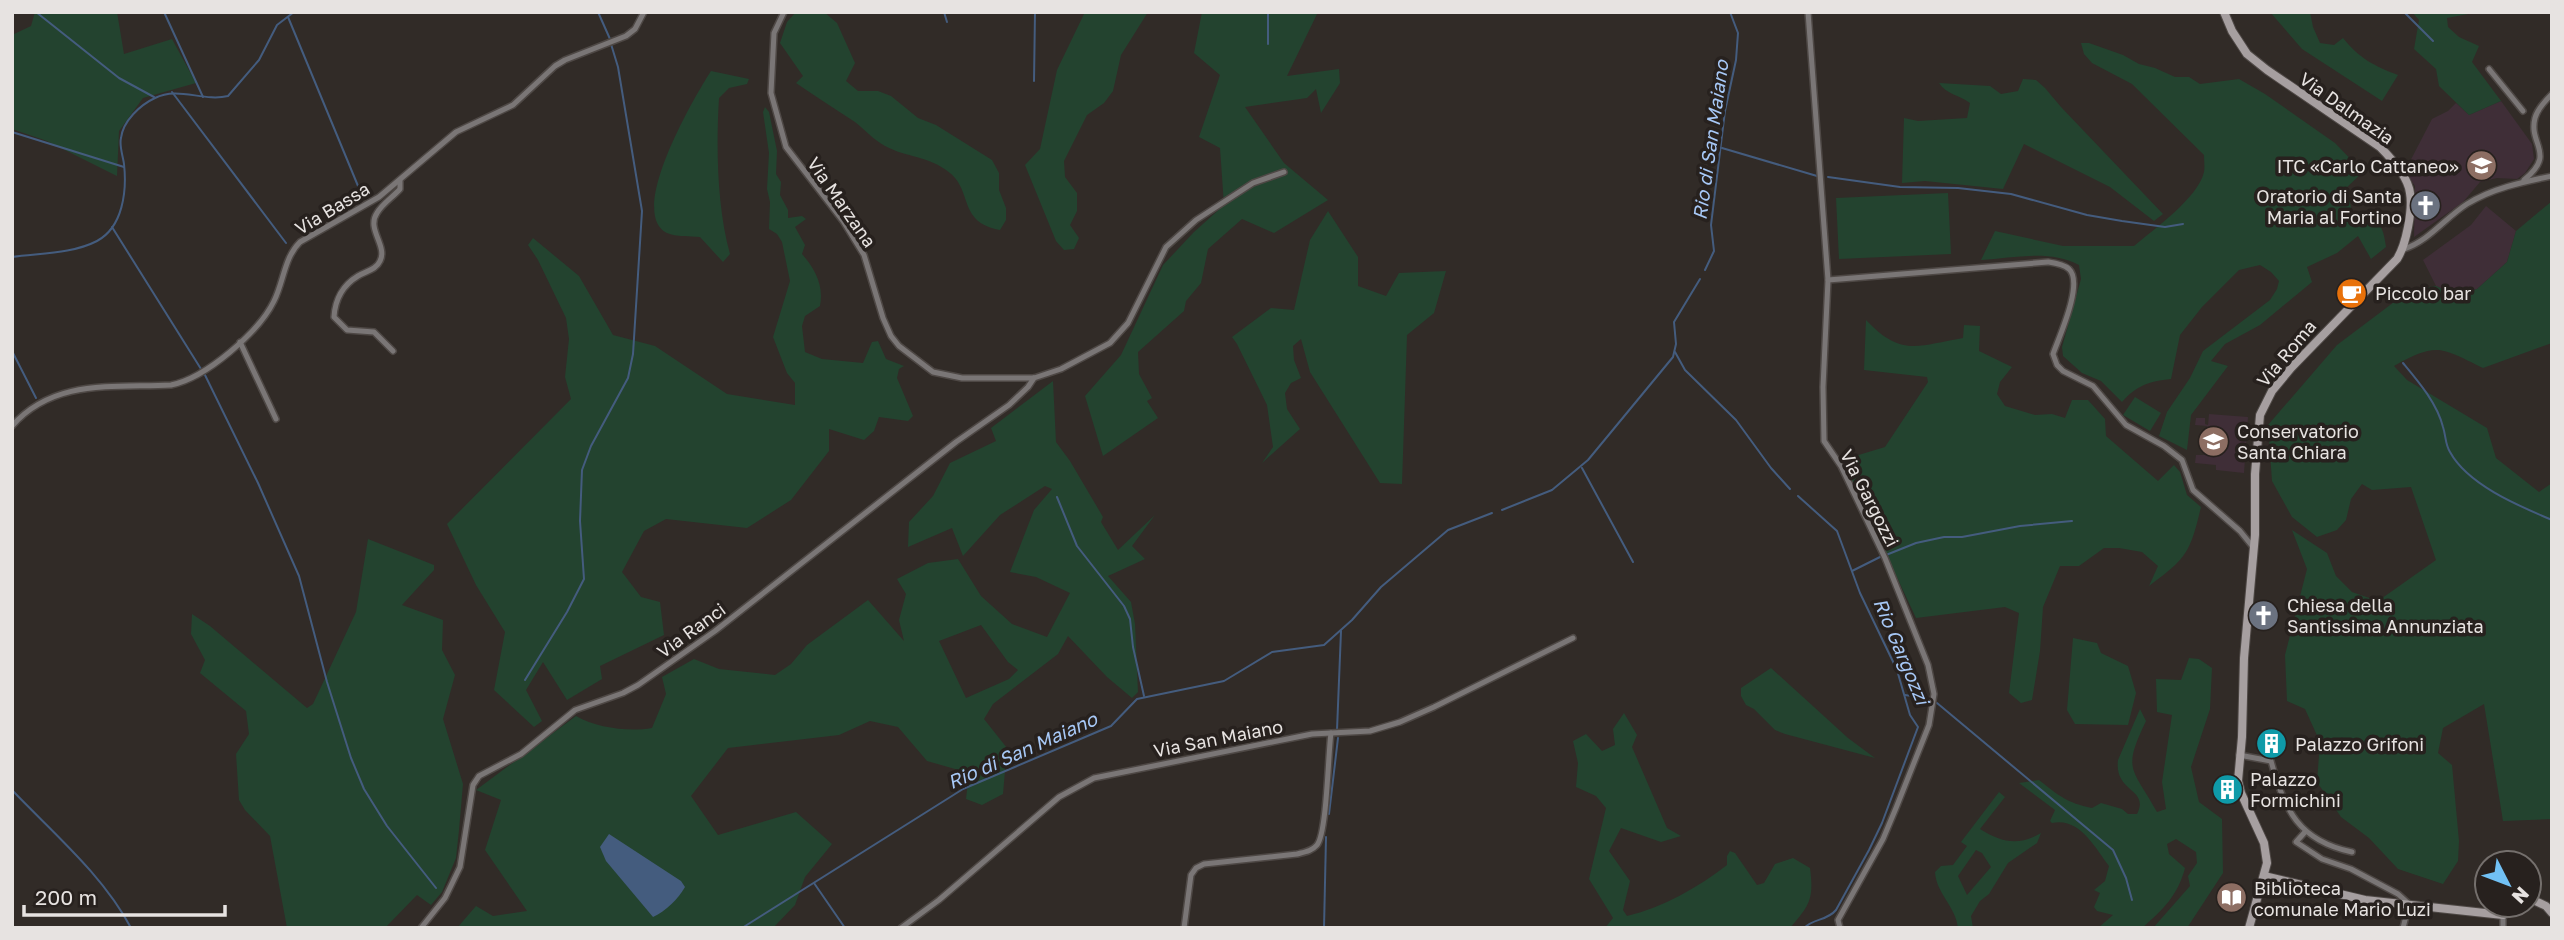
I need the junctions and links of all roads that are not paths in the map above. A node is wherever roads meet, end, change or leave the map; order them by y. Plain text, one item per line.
1 (644, 12) edge
2 (784, 12) edge
3 (1808, 12) edge
4 (2224, 12) edge
5 (2488, 69) dead end
6 (2552, 94) edge
7 (2523, 111) dead end
8 (1284, 172) dead end
9 (2552, 176) edge
10 (400, 181) junction
11 (2521, 183) junction
12 (2403, 249) junction
13 (1828, 280) junction
14 (240, 342) junction
15 (393, 351) dead end
16 (1034, 378) junction
17 (276, 419) dead end
18 (12, 426) edge
19 (2253, 547) junction
20 (1573, 638) dead end
21 (1331, 733) junction
22 (2239, 755) junction
23 (2305, 832) junction
24 (2352, 852) dead end
25 (2264, 876) junction
26 (2409, 904) junction
27 (2473, 911) edge
28 (421, 928) edge
29 (901, 928) edge
30 (1184, 928) edge
31 (1840, 928) edge
32 (2249, 928) edge
33 (2403, 928) edge

1 - 10 street, Via Bassa
2 - 16 street, Via Marzana
3 - 13 street, Via Gargozzi
4 - 12 main road, Via Dalmazia
5 - 7 street
6 - 11 street
8 - 16 street, Via Marzana
9 - 11 street
10 - 14 street, Via Bassa
10 - 15 street
11 - 12 street
12 - 19 main road, Via Roma
13 - 19 street
13 - 31 street, Via Gargozzi
14 - 17 street
14 - 18 street, Via Bassa
16 - 28 street, Via Ranci
19 - 22 main road, Via Roma
20 - 21 street, Via San Maiano
21 - 29 street, Via San Maiano
21 - 30 street
22 - 23 street
22 - 25 main road, Via Roma
23 - 24 street
23 - 26 street
25 - 26 main road
25 - 32 main road, Via Roma
26 - 27 main road
26 - 33 street

